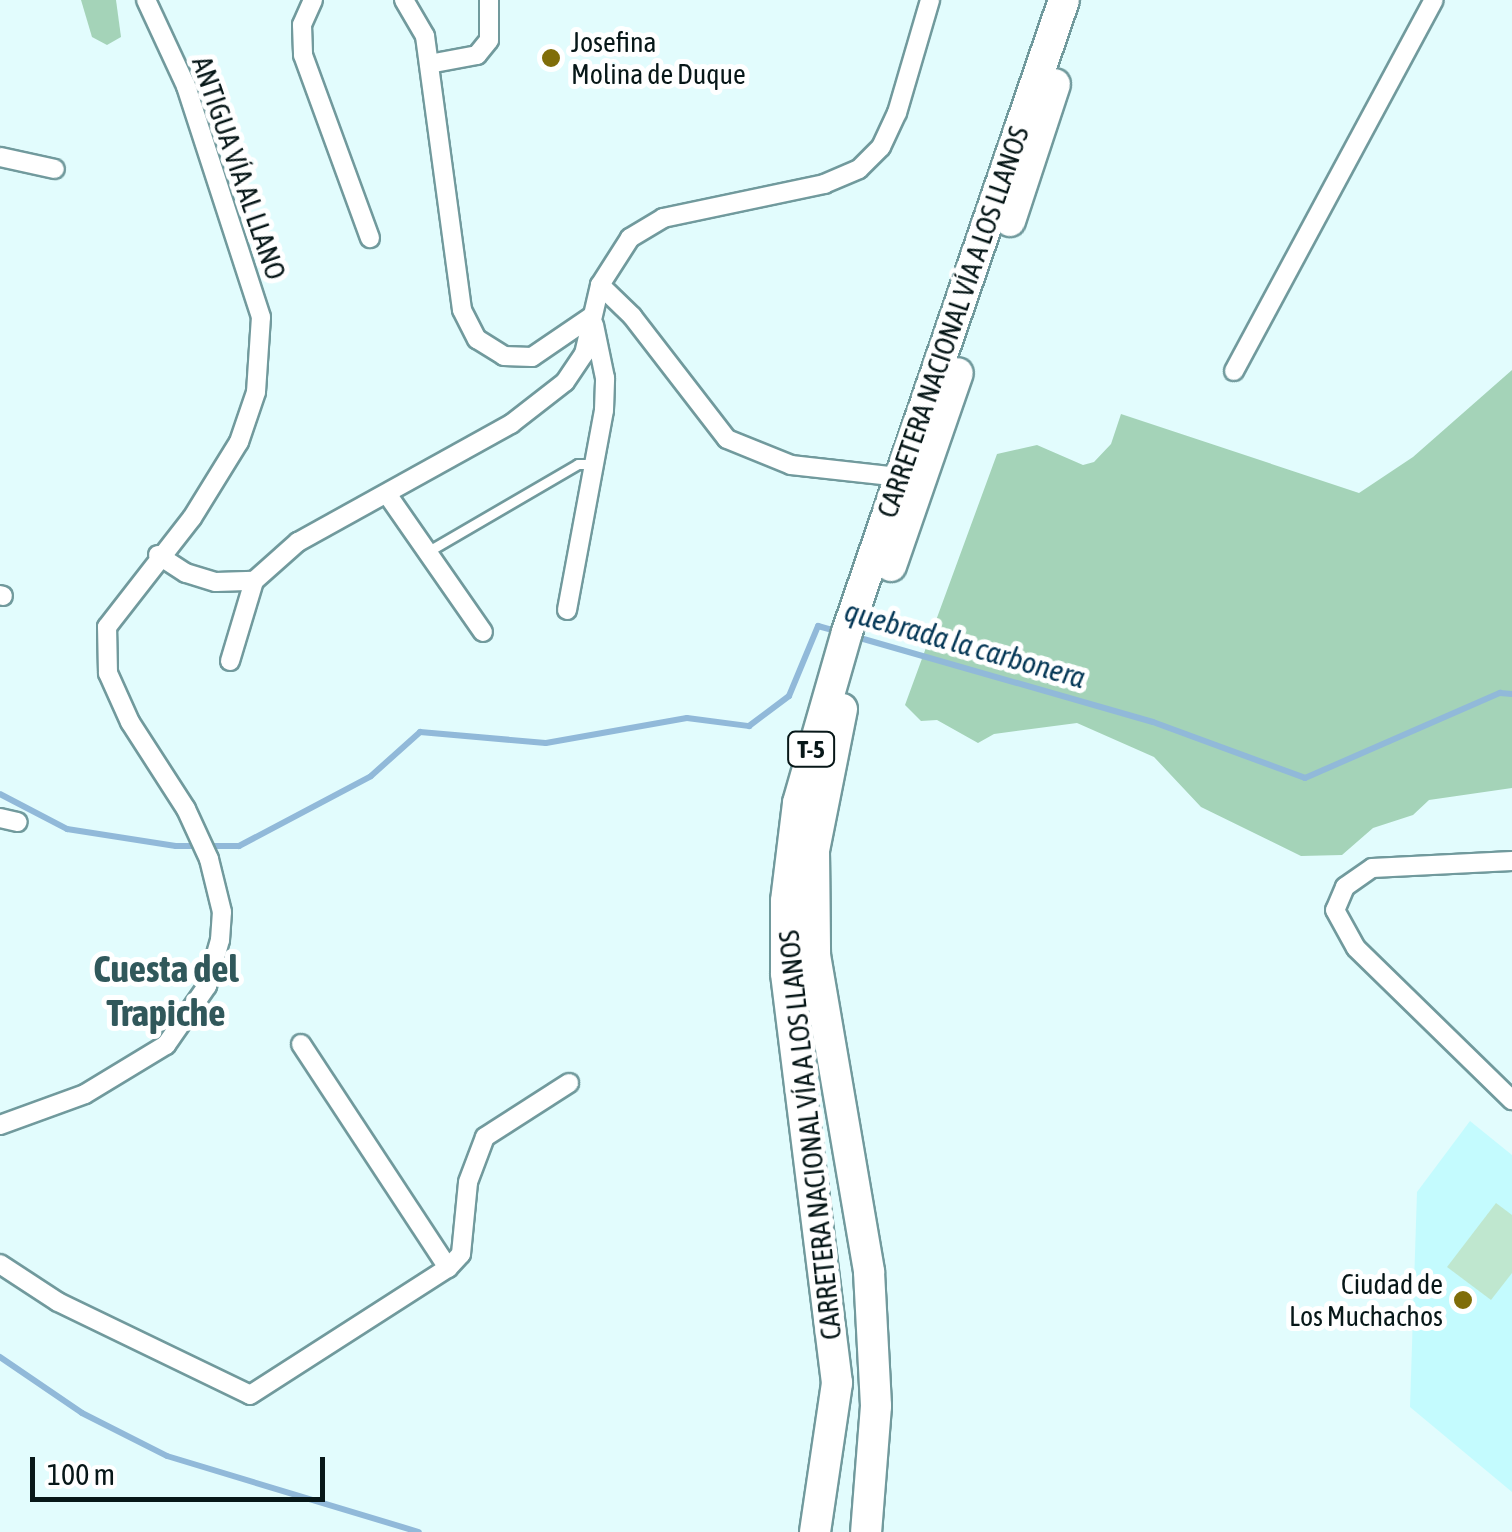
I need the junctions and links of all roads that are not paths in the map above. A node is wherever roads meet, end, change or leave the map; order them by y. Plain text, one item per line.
1 (146, 0) edge
2 (312, 0) edge
3 (404, 0) edge
4 (489, 0) edge
5 (930, 0) edge
6 (1064, 0) edge
7 (1083, 0) edge
8 (1434, 0) edge
9 (429, 64) junction
10 (0, 156) edge
11 (54, 169) dead end
12 (370, 238) dead end
13 (600, 285) junction
14 (592, 316) junction
15 (1234, 371) dead end
16 (593, 464) junction
17 (900, 476) junction
18 (387, 494) junction
19 (427, 552) junction
20 (158, 555) junction
21 (254, 581) junction
22 (567, 610) dead end
23 (482, 632) dead end
24 (230, 661) dead end
25 (1512, 861) edge
26 (300, 1044) dead end
27 (569, 1082) dead end
28 (1512, 1100) edge
29 (0, 1125) edge
30 (0, 1264) edge
31 (448, 1268) junction
32 (874, 1524) edge
33 (816, 1532) edge

1 - 20 street, ANTIGUA VÍA AL LLANO
2 - 12 street
3 - 9 street
4 - 9 street
5 - 13 street
6 - 17 highway, CARRETERA NACIONAL VÍA A LOS LLANOS / T-5
7 - 32 highway, CARRETERA NACIONAL VÍA A LOS LLANOS / T-5
8 - 15 street
9 - 14 street
10 - 11 street
13 - 14 street
13 - 17 street
14 - 16 street
14 - 18 street
16 - 19 lane
16 - 22 street
17 - 33 highway, CARRETERA NACIONAL VÍA A LOS LLANOS / T-5
18 - 19 street
18 - 21 street
19 - 23 street
20 - 21 street
20 - 29 street, ANTIGUA VÍA AL LLANO
21 - 24 street
25 - 28 street
26 - 31 street
27 - 31 street
30 - 31 street

